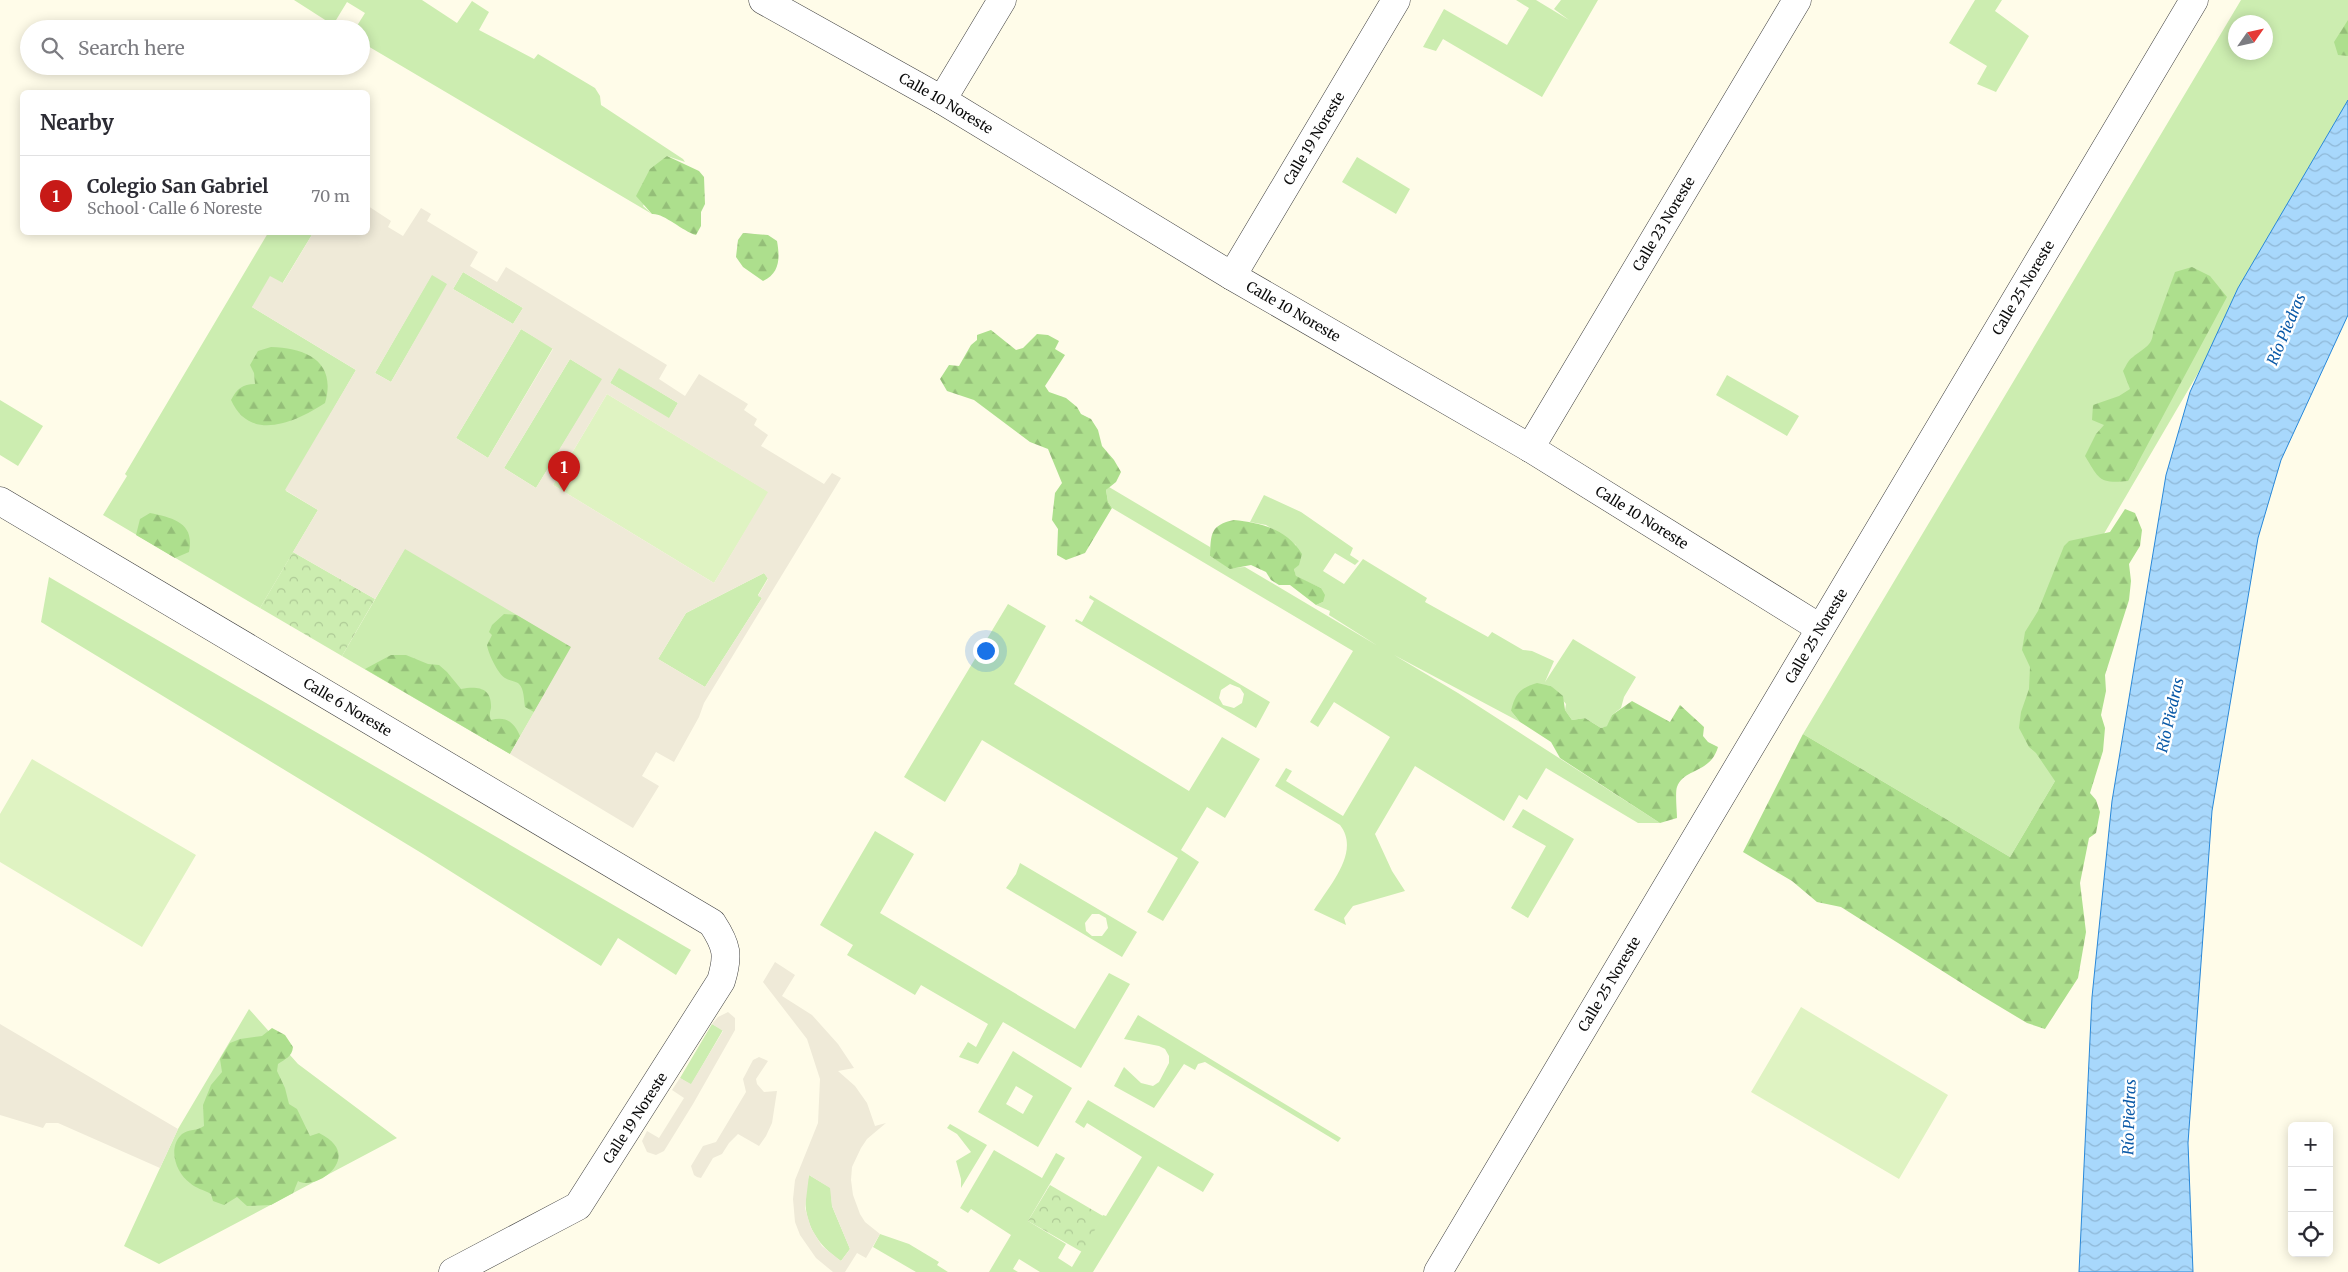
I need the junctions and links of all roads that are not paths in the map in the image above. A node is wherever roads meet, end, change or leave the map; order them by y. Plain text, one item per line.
1 (763, 0) edge
2 (1002, 0) edge
3 (1396, 0) edge
4 (1797, 0) edge
5 (2194, 0) edge
6 (942, 100) junction
7 (1232, 276) junction
8 (1530, 448) junction
9 (0, 501) edge
10 (1820, 628) junction
11 (694, 912) joint
12 (453, 1272) edge
13 (1438, 1272) edge

1 - 6 street, Calle 10 Noreste
2 - 6 street
3 - 7 street, Calle 19 Noreste
4 - 8 street, Calle 23 Noreste
5 - 10 street, Calle 25 Noreste
6 - 7 street, Calle 10 Noreste
7 - 8 street, Calle 10 Noreste
8 - 10 street, Calle 10 Noreste
9 - 11 street, Calle 6 Noreste
10 - 13 street, Calle 25 Noreste
11 - 12 street, Calle 19 Noreste

